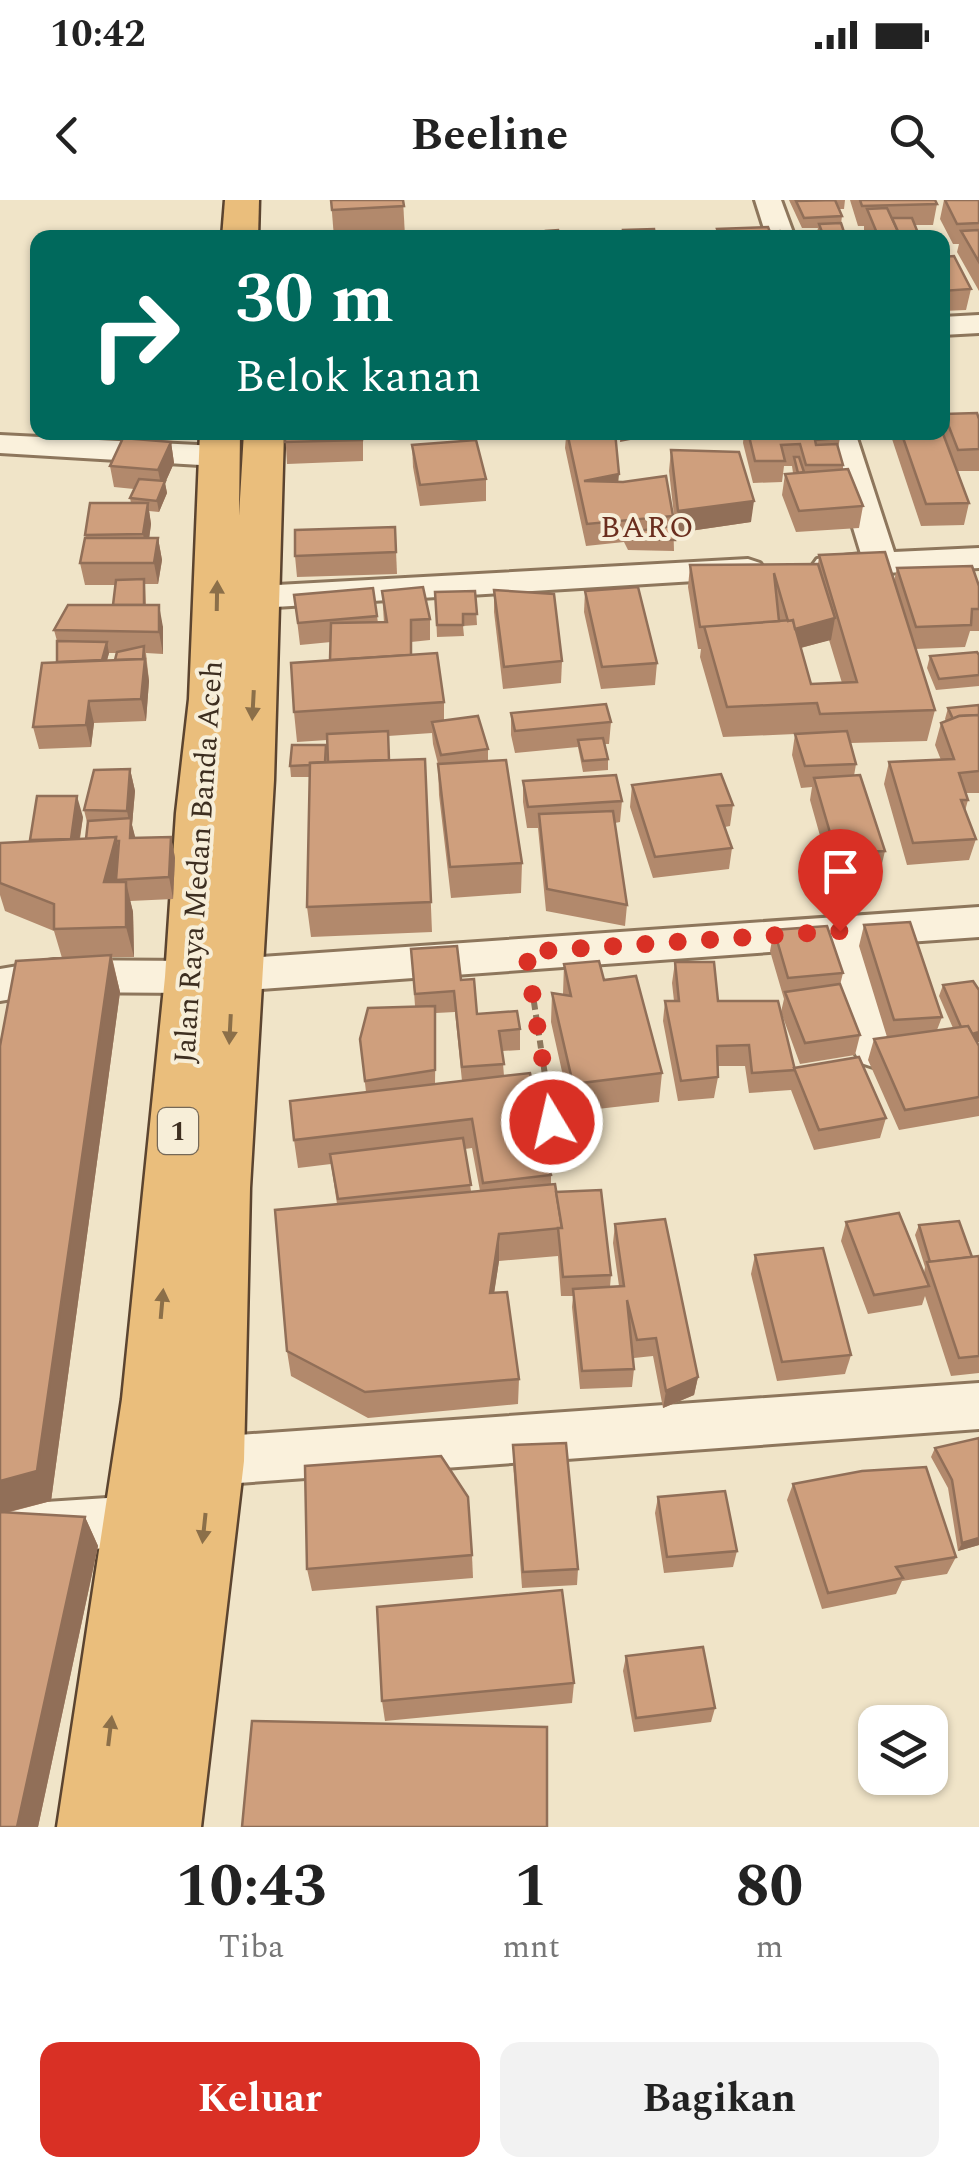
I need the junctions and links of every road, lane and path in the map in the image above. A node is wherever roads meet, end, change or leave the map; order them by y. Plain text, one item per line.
1 (242, 200) edge
2 (275, 200) edge
3 (768, 200) edge
4 (240, 230) edge
5 (274, 230) edge
6 (778, 230) edge
7 (979, 324) edge
8 (950, 326) edge
9 (234, 440) edge
10 (842, 440) edge
11 (0, 444) edge
12 (979, 558) edge
13 (881, 563) junction
14 (260, 597) junction
15 (224, 813) junction
16 (979, 922) edge
17 (840, 931) junction
18 (526, 952) junction
19 (212, 976) junction
20 (0, 984) edge
21 (876, 1051) edge
22 (557, 1156) dead end
23 (184, 1376) junction
24 (979, 1406) edge
25 (211, 1461) junction
26 (138, 1521) junction
27 (0, 1530) edge
28 (94, 1827) edge
29 (163, 1827) edge

1 - 4 highway
2 - 5 highway
3 - 6 street
7 - 8 street
9 - 11 street
9 - 14 highway, Jalan Raya Medan Banda Aceh / 1
15 -> 9 highway, Jalan Raya Medan Banda Aceh / 1
10 - 13 street
12 - 13 street
13 - 14 street
14 -> 15 highway, Jalan Raya Medan Banda Aceh / 1
15 - 19 highway, Jalan Raya Medan Banda Aceh / 1
16 - 17 street
17 - 18 street
17 - 21 street
18 - 19 street
18 - 22 path
19 - 20 street
19 - 23 highway, Jalan Raya Medan Banda Aceh / 1
23 - 25 highway, Jalan Raya Medan Banda Aceh / 1
23 - 26 highway, Jalan Raya Medan Banda Aceh / 1
24 - 25 street
25 -> 29 highway, Jalan Raya Medan Banda Aceh / 1
26 - 27 street
28 -> 26 highway, Jalan Raya Medan Banda Aceh / 1

